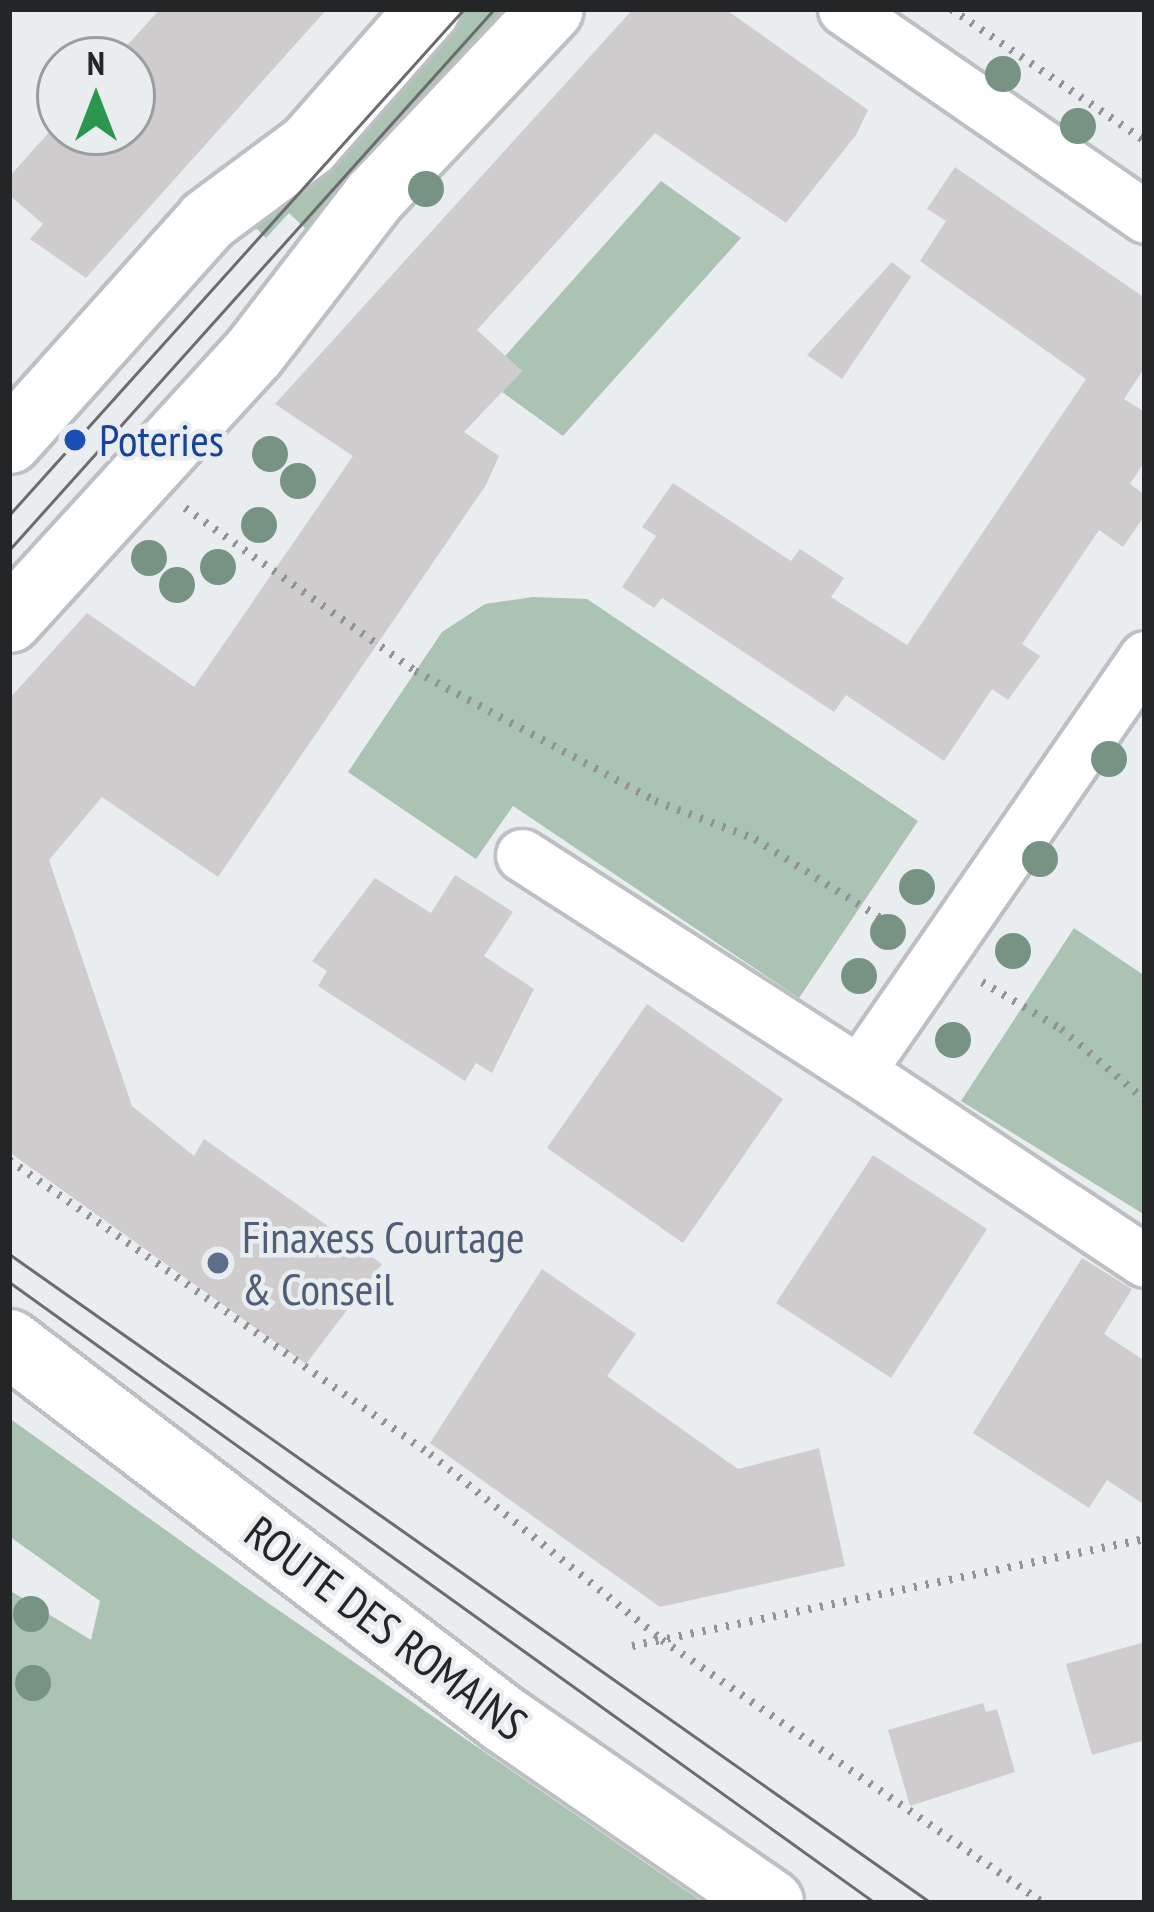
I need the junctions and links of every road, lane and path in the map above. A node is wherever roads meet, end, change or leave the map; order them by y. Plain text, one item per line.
1 (428, 9) edge
2 (551, 9) edge
3 (844, 9) edge
4 (951, 9) edge
5 (1145, 140) edge
6 (1145, 217) edge
7 (9, 441) edge
8 (169, 497) dead end
9 (9, 620) edge
10 (1145, 657) edge
11 (522, 855) dead end
12 (939, 956) junction
13 (859, 1071) junction
14 (1145, 1100) edge
15 (9, 1160) edge
16 (1145, 1261) edge
17 (9, 1343) edge
18 (1145, 1539) edge
19 (662, 1640) junction
20 (632, 1646) dead end
21 (770, 1903) edge
22 (1042, 1903) edge

1 - 7 street
2 - 9 street
3 - 6 street
4 - 5 path
8 - 12 path
10 - 12 street
11 - 13 street
12 - 13 street
12 - 14 path
13 - 16 street
15 - 19 path
17 - 21 main road, ROUTE DES ROMAINS
18 - 19 path
19 - 20 path
19 - 22 path

